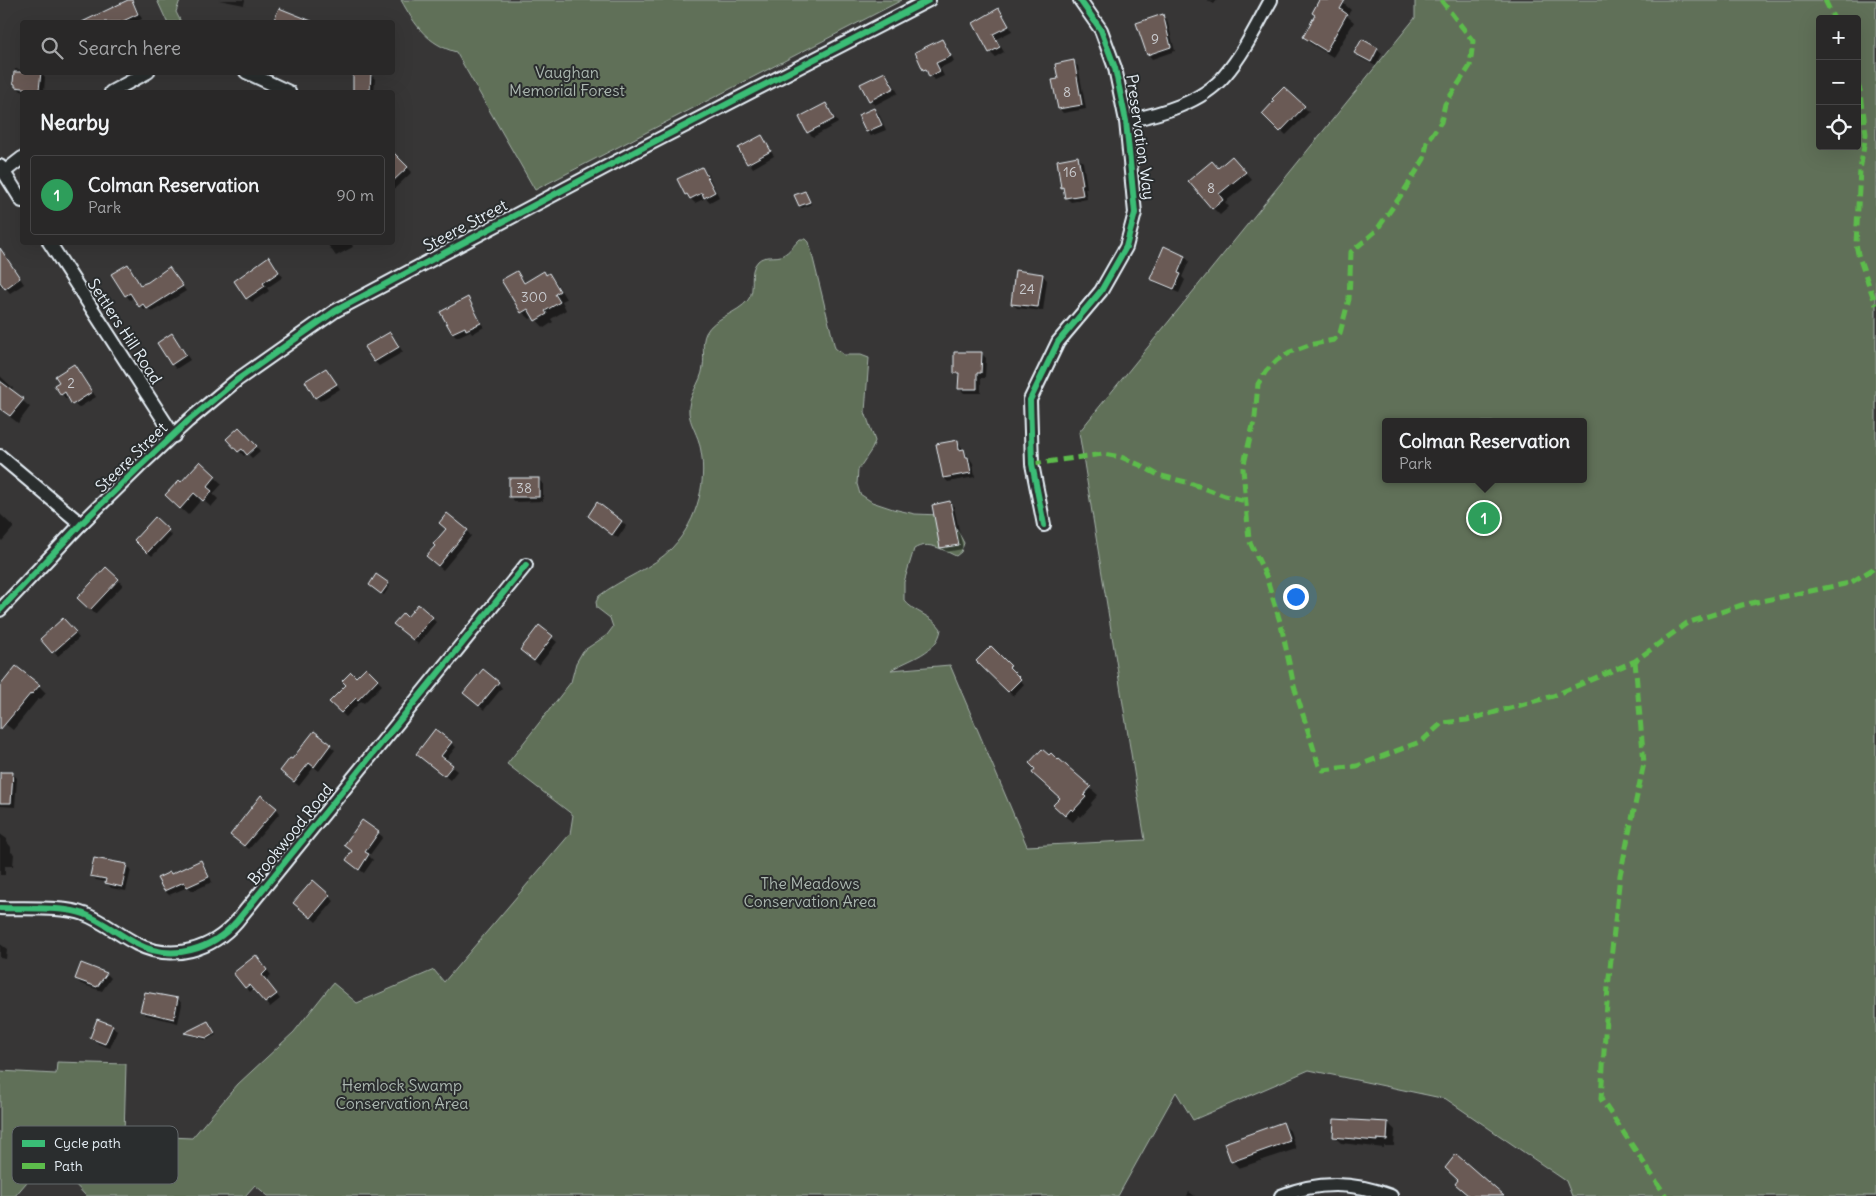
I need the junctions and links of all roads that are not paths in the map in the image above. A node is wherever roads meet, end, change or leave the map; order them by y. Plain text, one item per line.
1 (929, 0) edge
2 (1080, 0) edge
3 (1271, 0) edge
4 (142, 75) edge
5 (252, 75) edge
6 (115, 90) edge
7 (285, 90) edge
8 (1126, 121) junction
9 (20, 159) edge
10 (2, 169) edge
11 (20, 198) edge
12 (51, 245) edge
13 (174, 436) junction
14 (0, 456) edge
15 (81, 524) junction
16 (1044, 525) dead end
17 (526, 565) dead end
18 (0, 610) edge
19 (0, 908) edge
20 (1281, 1196) edge
21 (1391, 1196) edge

1 - 13 street, Steere Street
2 - 8 street, Preservation Way
3 - 8 street
4 - 6 street
5 - 7 street
8 - 16 street, Preservation Way
9 - 10 street
10 - 11 street
12 - 13 street, Settlers Hill Road
13 - 15 street, Steere Street
14 - 15 street
15 - 18 street, Steere Street
17 - 19 street, Brookwood Road
20 - 21 street

